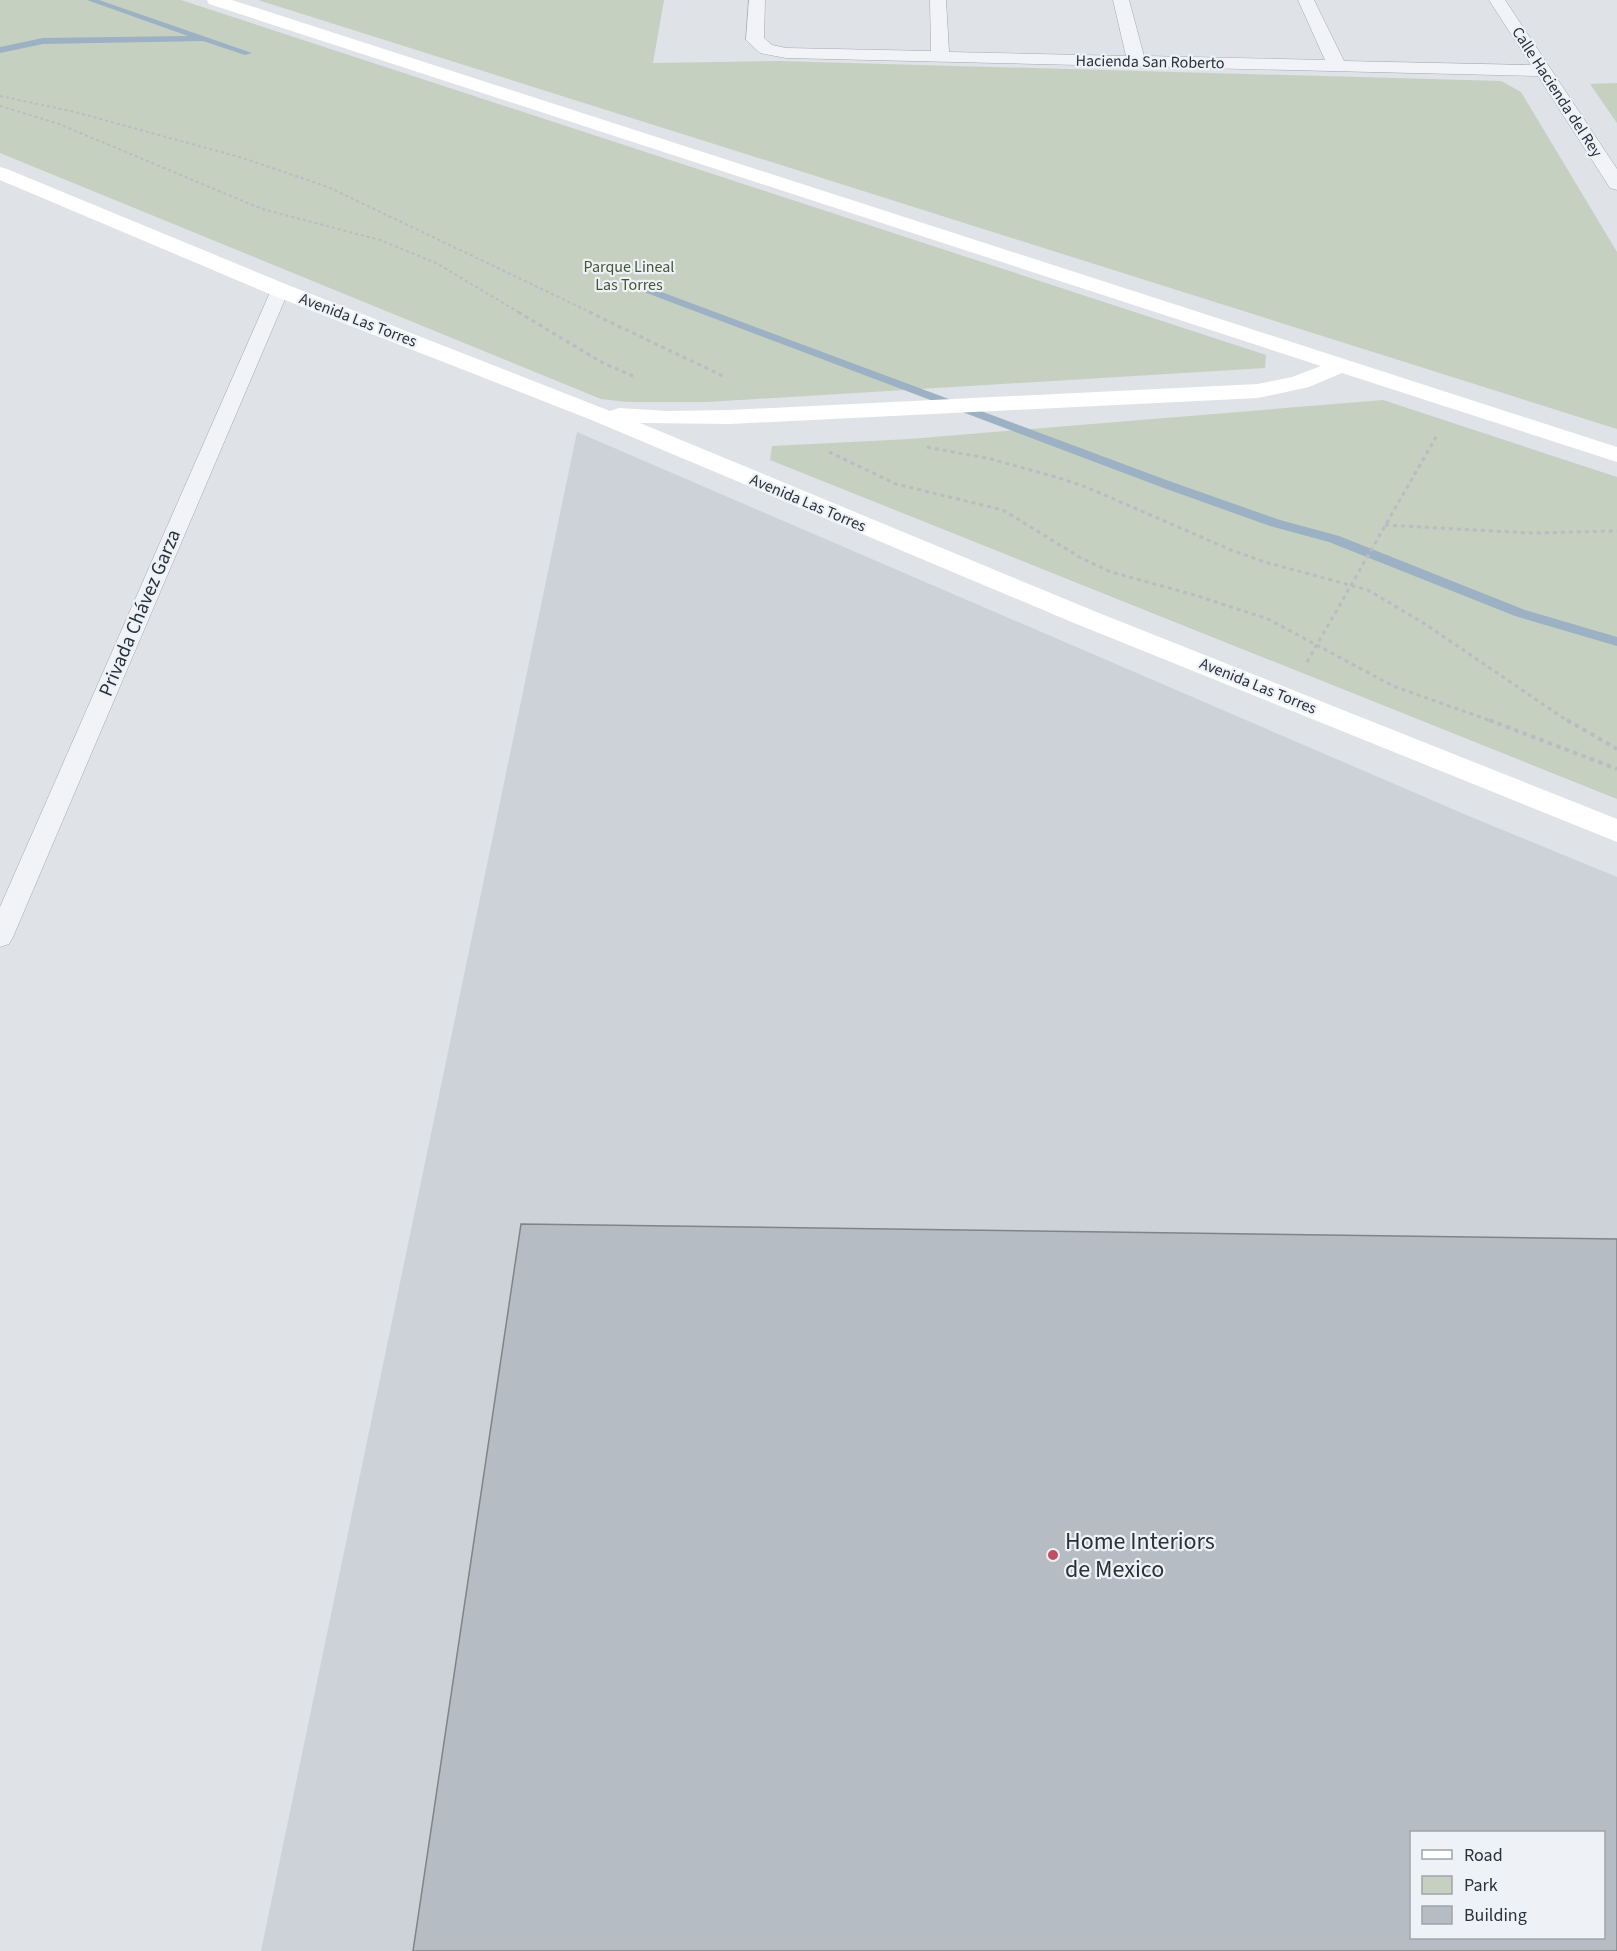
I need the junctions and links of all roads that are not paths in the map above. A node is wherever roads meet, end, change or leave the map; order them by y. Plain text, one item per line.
1 (215, 0) edge
2 (757, 0) edge
3 (938, 0) edge
4 (1121, 0) edge
5 (1306, 0) edge
6 (1497, 0) edge
7 (940, 57) junction
8 (1136, 61) junction
9 (1336, 66) junction
10 (1543, 71) junction
11 (3, 177) edge
12 (1617, 184) edge
13 (280, 290) junction
14 (1340, 365) junction
15 (597, 414) junction
16 (730, 417) junction
17 (689, 453) junction
18 (1617, 455) edge
19 (1617, 831) edge
20 (0, 937) edge

1 - 14 street
2 - 7 street, Hacienda San Roberto
3 - 7 street
4 - 8 street
5 - 9 street
6 - 10 street, Calle Hacienda del Rey
7 - 8 street, Hacienda San Roberto
8 - 9 street, Hacienda San Roberto
9 - 10 street, Hacienda San Roberto
10 - 12 street, Calle Hacienda del Rey
11 - 13 street, Avenida Las Torres
13 - 15 street, Avenida Las Torres
13 - 20 lane, Privada Chávez Garza
14 - 16 street
14 - 18 street
15 - 16 street
15 - 17 street, Avenida Las Torres
16 - 17 street
17 - 19 street, Avenida Las Torres

